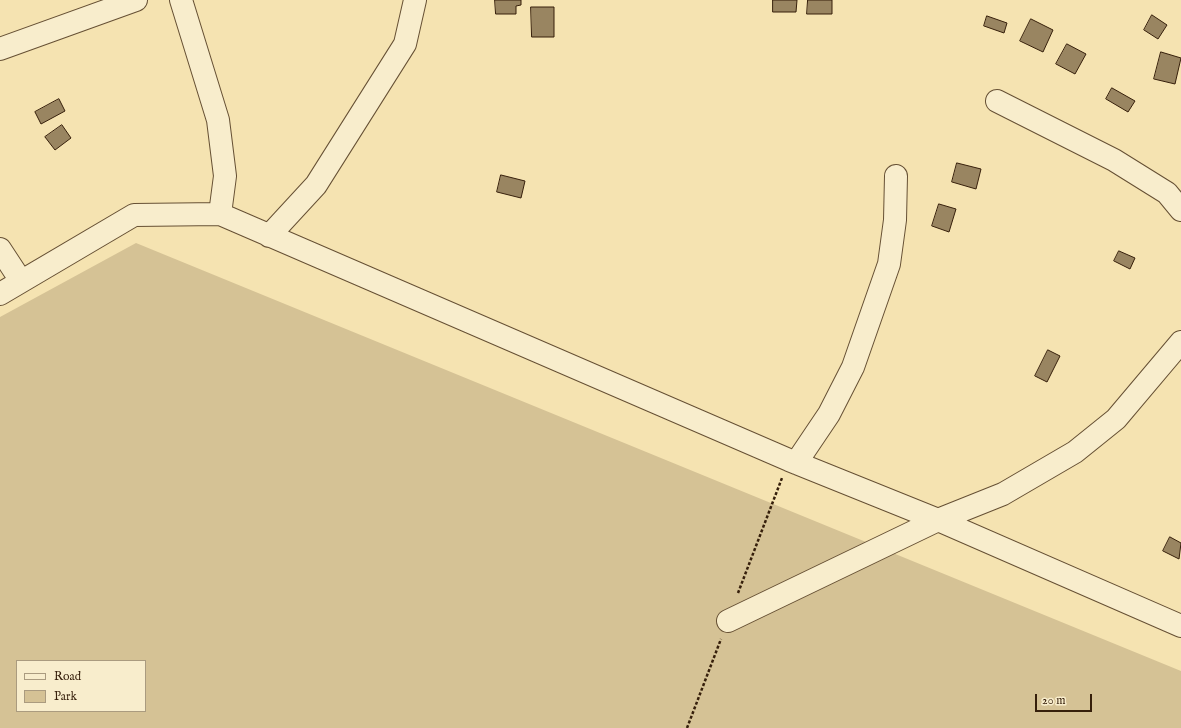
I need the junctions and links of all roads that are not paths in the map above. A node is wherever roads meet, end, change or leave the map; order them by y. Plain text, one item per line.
1 (136, 0) edge
2 (182, 0) edge
3 (415, 0) edge
4 (0, 49) edge
5 (997, 101) dead end
6 (896, 176) dead end
7 (1181, 210) edge
8 (220, 214) junction
9 (269, 236) junction
10 (0, 249) edge
11 (21, 281) junction
12 (0, 294) edge
13 (1181, 342) edge
14 (796, 463) junction
15 (938, 520) junction
16 (728, 621) dead end
17 (1181, 626) edge

1 - 4 street
2 - 8 street
3 - 9 street
5 - 7 street
6 - 14 street
8 - 9 street
8 - 11 street
9 - 14 street
10 - 11 street
11 - 12 street
13 - 15 street
14 - 15 street
15 - 16 street
15 - 17 street

